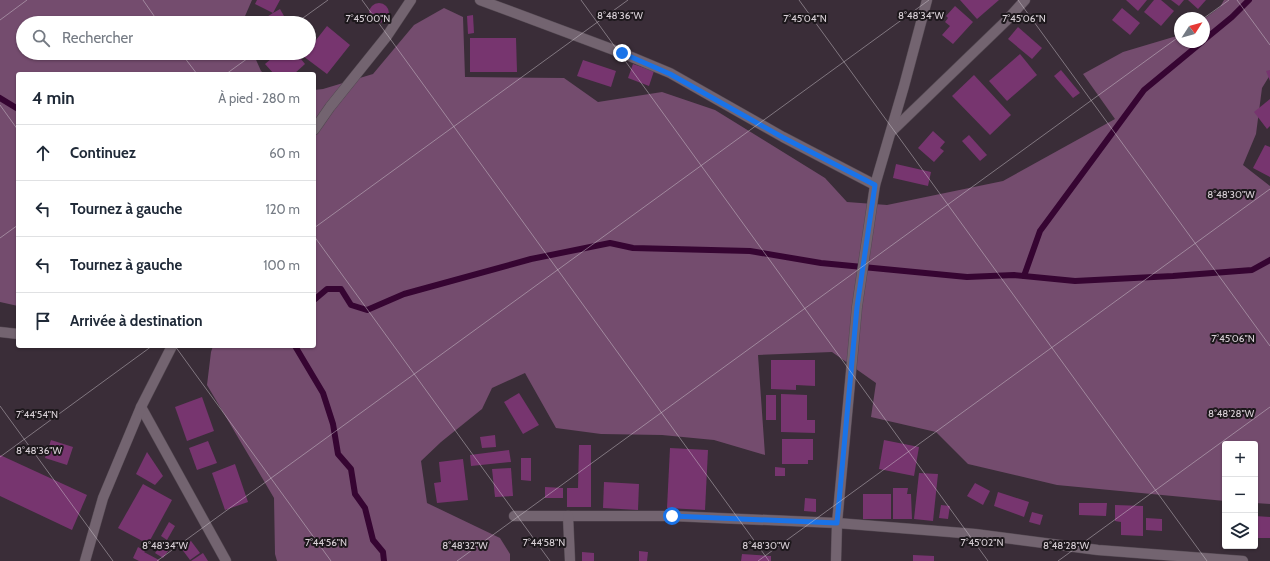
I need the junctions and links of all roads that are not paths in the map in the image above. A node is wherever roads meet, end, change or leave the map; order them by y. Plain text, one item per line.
1 (411, 0) edge
2 (480, 0) edge
3 (926, 0) edge
4 (1025, 0) edge
5 (316, 127) edge
6 (890, 134) junction
7 (875, 185) junction
8 (0, 332) edge
9 (16, 334) edge
10 (171, 348) edge
11 (141, 407) junction
12 (514, 516) dead end
13 (568, 516) junction
14 (837, 523) junction
15 (85, 561) edge
16 (226, 561) edge
17 (570, 561) edge
18 (836, 561) edge
19 (1243, 561) edge

1 - 5 street
2 - 7 street
3 - 6 street
4 - 6 street
6 - 7 street
7 - 14 street
8 - 9 street
10 - 11 street
11 - 15 street
11 - 16 street
12 - 13 street
13 - 14 street
13 - 17 street
14 - 18 street
14 - 19 street

